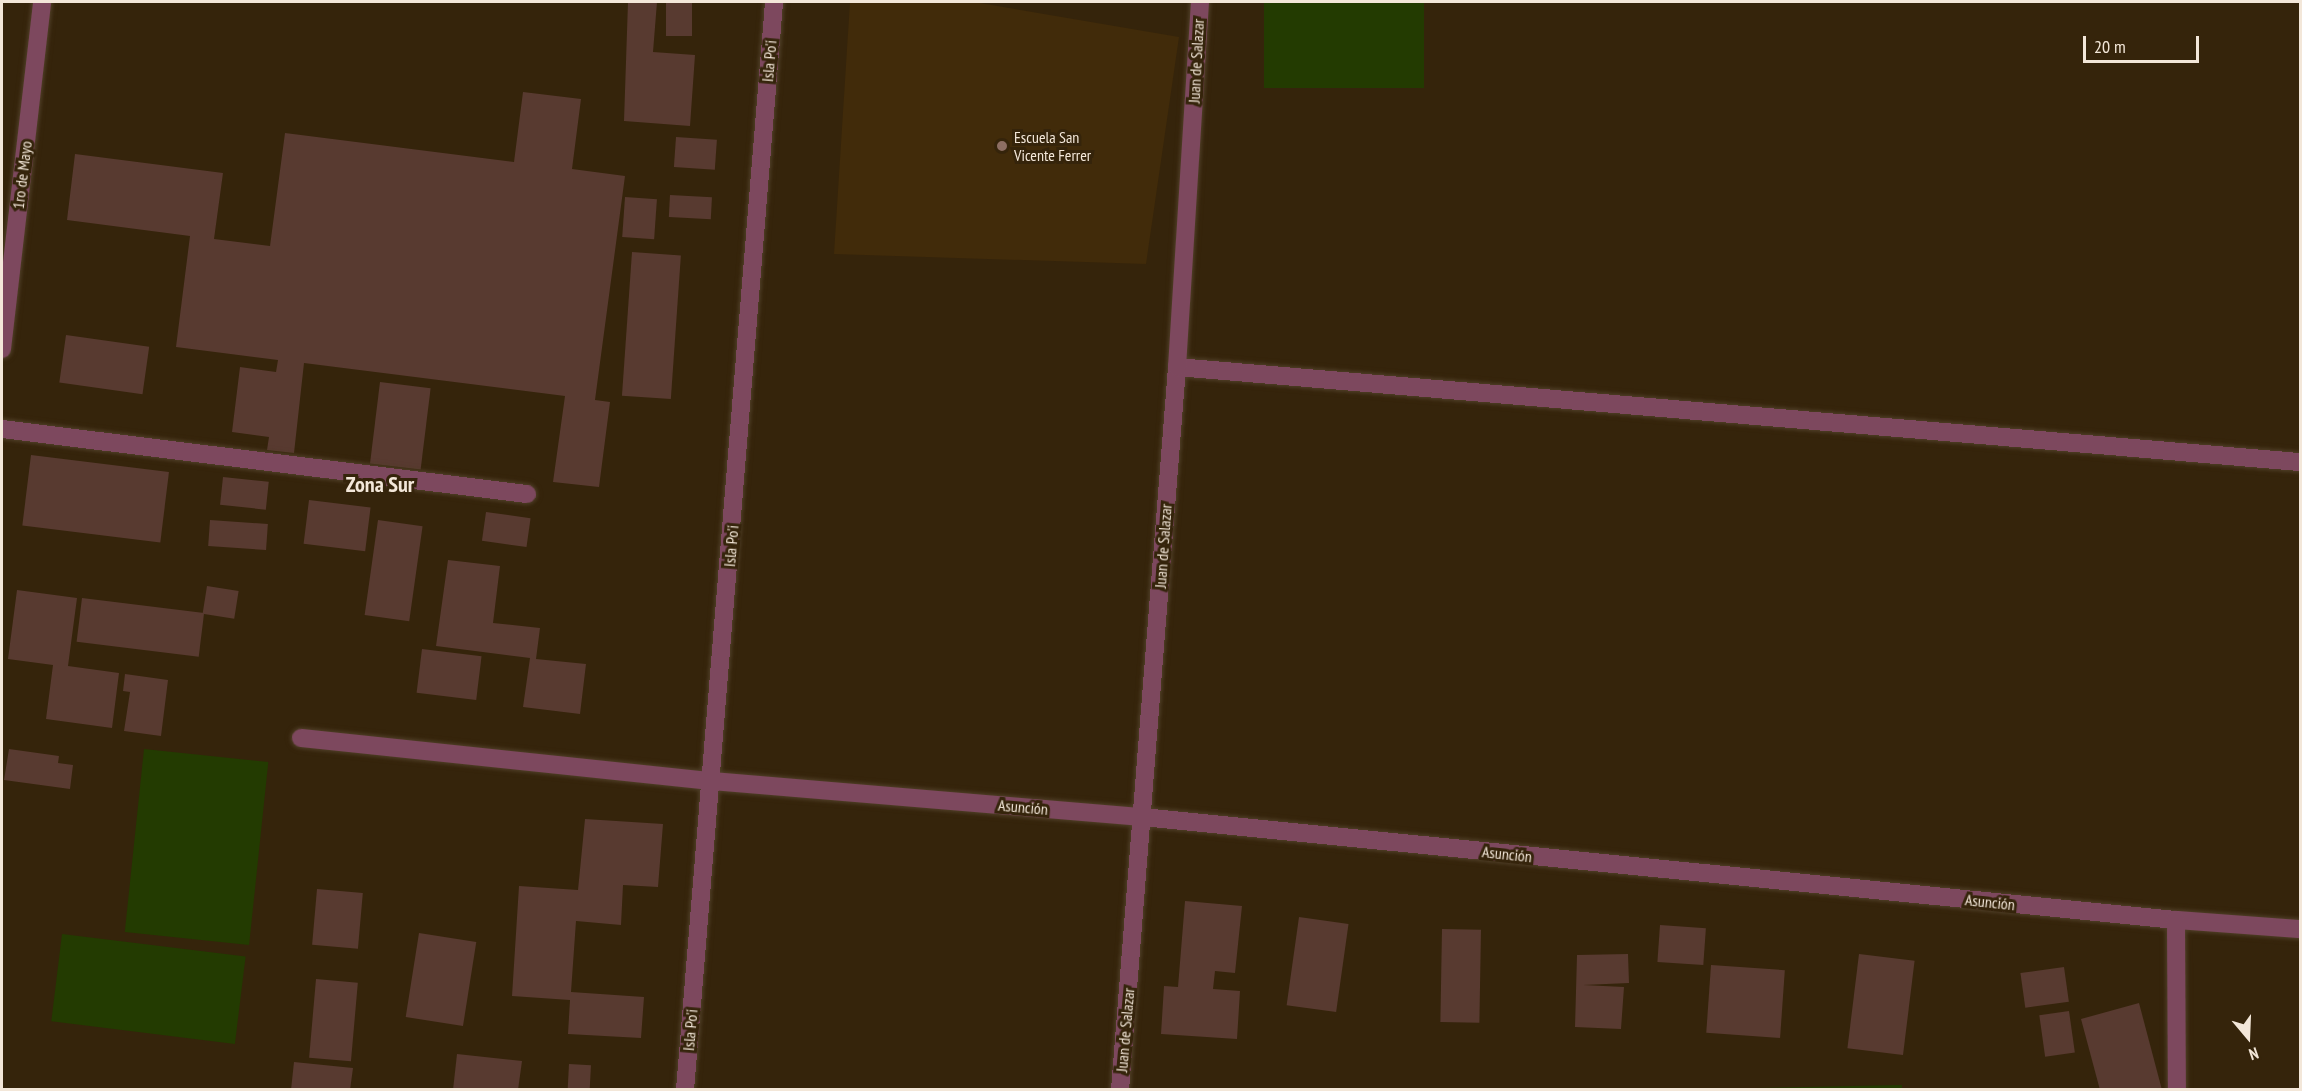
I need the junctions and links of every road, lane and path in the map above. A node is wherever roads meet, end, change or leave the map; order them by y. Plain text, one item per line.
1 (42, 2) edge
2 (774, 2) edge
3 (1200, 2) edge
4 (2, 349) edge
5 (1177, 367) junction
6 (2, 429) edge
7 (2301, 462) edge
8 (527, 494) dead end
9 (301, 738) dead end
10 (712, 781) junction
11 (1142, 817) junction
12 (2176, 920) junction
13 (2301, 929) edge
14 (685, 1089) edge
15 (1120, 1089) edge
16 (2176, 1089) edge

1 - 4 street, 1ro de Mayo
2 - 10 street, Isla Po'i
3 - 5 street, Juan de Salazar
5 - 7 street
5 - 11 street, Juan de Salazar
6 - 8 street
9 - 10 street, Asunción
10 - 11 street, Asunción
10 - 14 street, Isla Po'i
11 - 12 street, Asunción
11 - 15 street, Juan de Salazar
12 - 13 street, Asunción
12 - 16 street

